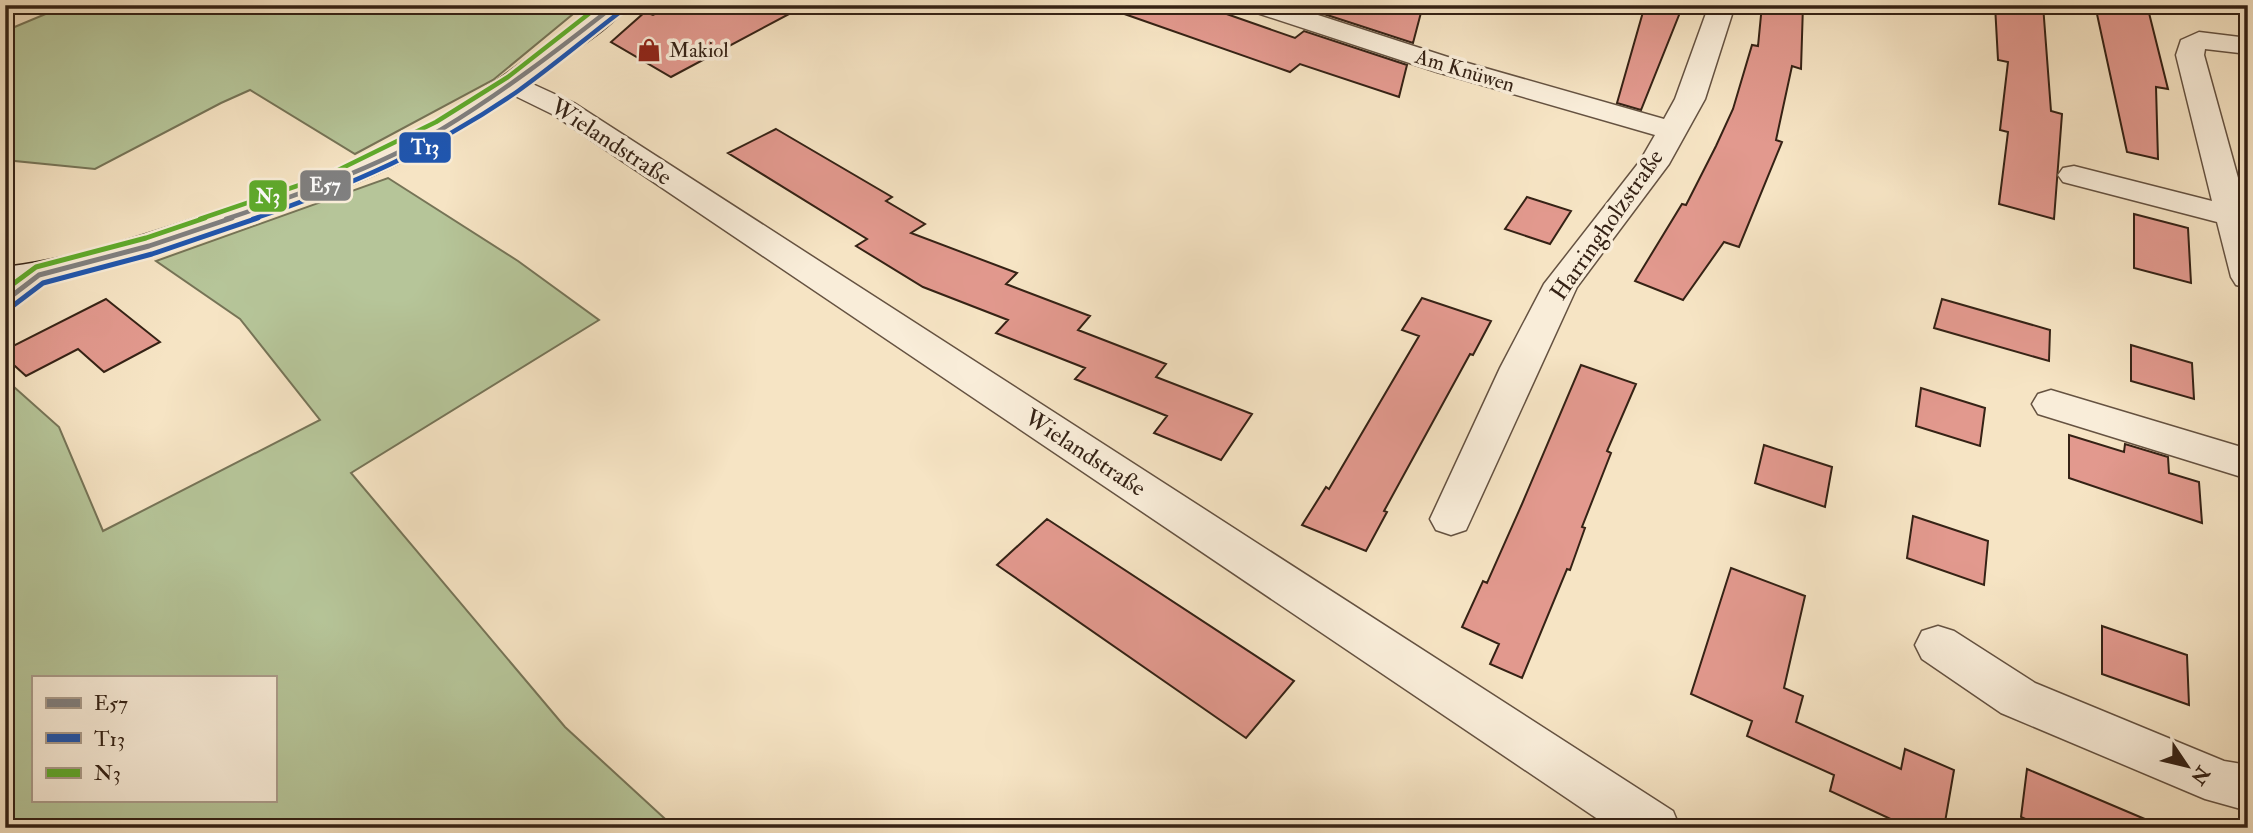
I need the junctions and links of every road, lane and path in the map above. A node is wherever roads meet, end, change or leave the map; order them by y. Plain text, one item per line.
1 (615, 5) edge
2 (1260, 5) edge
3 (1722, 5) edge
4 (2248, 46) edge
5 (513, 83) junction
6 (1672, 130) junction
7 (2074, 175) dead end
8 (2232, 216) junction
9 (22, 276) edge
10 (2248, 277) edge
11 (5, 300) edge
12 (2051, 404) dead end
13 (2248, 464) edge
14 (1451, 519) dead end
15 (1938, 645) dead end
16 (2248, 788) edge
17 (1655, 828) edge

1 - 5 street
2 - 6 street, Am Knüwen
3 - 6 street, Harringholzstraße
4 - 8 street
5 - 9 street
5 - 17 street, Wielandstraße
6 - 14 street, Harringholzstraße
7 - 8 street
8 - 10 street
9 - 11 street
12 - 13 street
15 - 16 street

